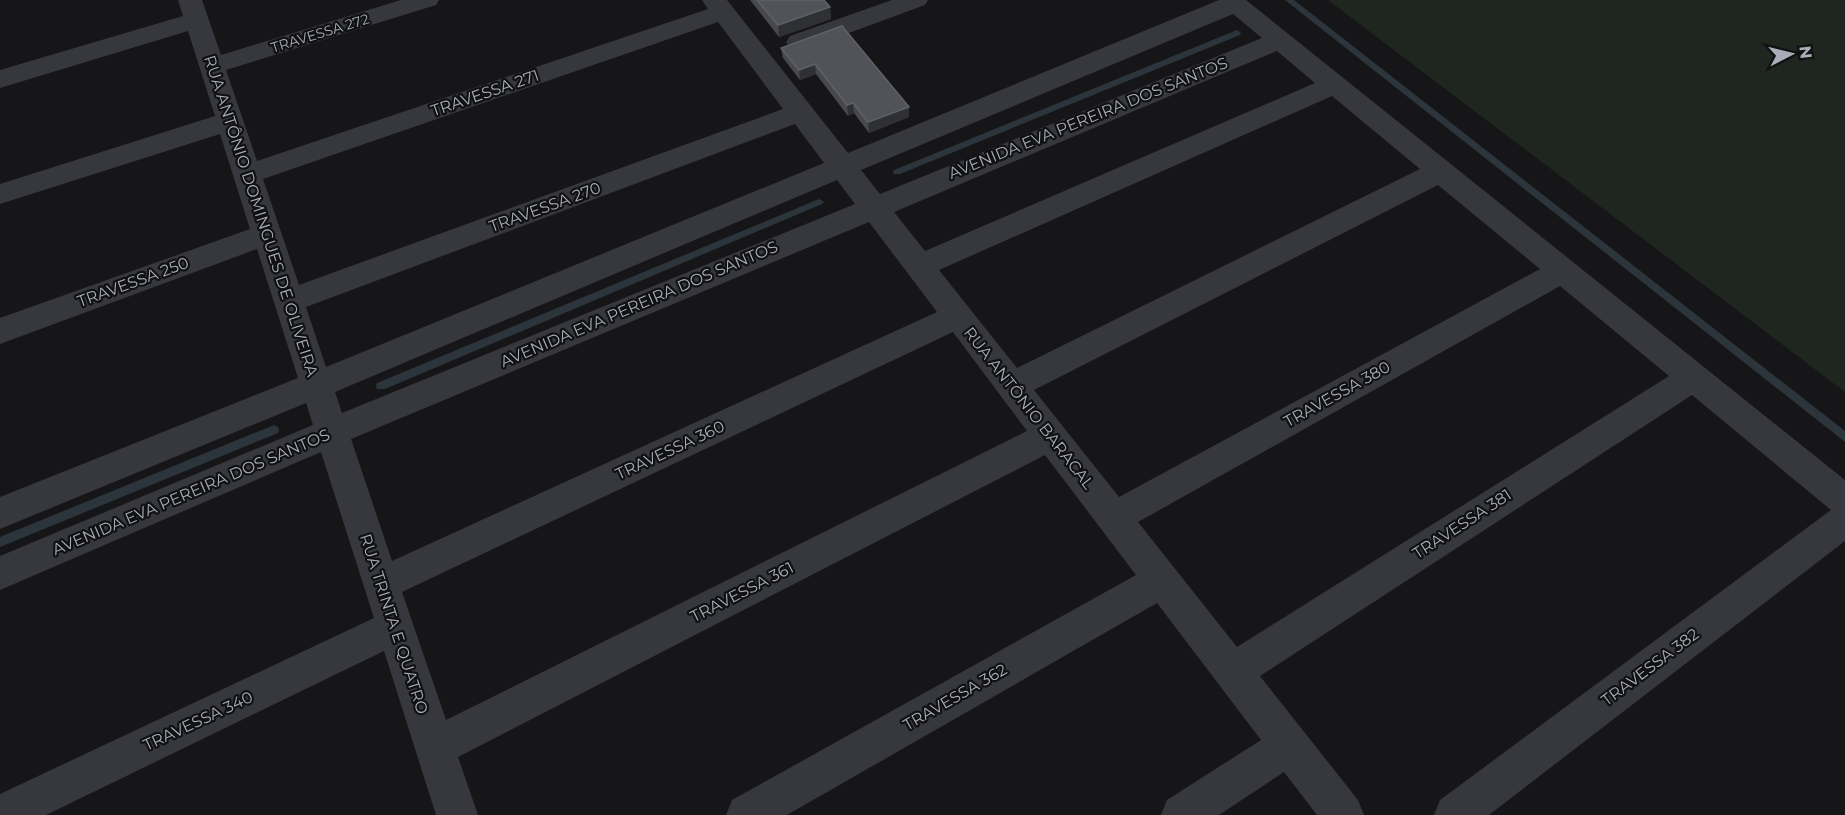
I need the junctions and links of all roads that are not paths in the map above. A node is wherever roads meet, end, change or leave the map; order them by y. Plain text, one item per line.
1 (427, 0) edge
2 (916, 0) edge
3 (1233, 2) edge
4 (719, 6) edge
5 (194, 10) edge
6 (1280, 40) junction
7 (758, 56) junction
8 (212, 66) junction
9 (0, 79) edge
10 (1336, 84) junction
11 (801, 112) junction
12 (230, 121) junction
13 (842, 166) junction
14 (1441, 171) junction
15 (248, 174) junction
16 (0, 194) edge
17 (874, 207) junction
18 (267, 234) junction
19 (919, 266) junction
20 (1561, 271) junction
21 (289, 302) junction
22 (958, 316) junction
23 (0, 331) edge
24 (1693, 377) junction
25 (316, 385) junction
26 (1012, 386) junction
27 (332, 432) junction
28 (1050, 436) junction
29 (1845, 501) edge
30 (0, 513) edge
31 (1113, 518) junction
32 (1845, 520) edge
33 (0, 573) edge
34 (1162, 580) junction
35 (381, 584) junction
36 (395, 627) junction
37 (1232, 672) junction
38 (1289, 745) junction
39 (435, 747) junction
40 (1, 815) edge
41 (457, 815) edge
42 (747, 815) edge
43 (1182, 815) edge
44 (1343, 815) edge
45 (1455, 815) edge

1 - 8 street, TRAVESSA 272
2 - 7 street
3 - 6 street
3 - 13 street
4 - 7 street, RUA ANTÔNIO BARACAL
4 - 15 street, TRAVESSA 271
5 - 8 street, RUA ANTÔNIO DOMINGUES DE OLIVEIRA
5 - 9 street
6 - 10 street
6 - 17 street, AVENIDA EVA PEREIRA DOS SANTOS
7 - 11 street, RUA ANTÔNIO BARACAL
8 - 12 street, RUA ANTÔNIO DOMINGUES DE OLIVEIRA
10 - 14 street
10 - 19 street
11 - 13 street, RUA ANTÔNIO BARACAL
11 - 21 street, TRAVESSA 270
12 - 15 street, RUA ANTÔNIO DOMINGUES DE OLIVEIRA
12 - 16 street
13 - 17 street, RUA ANTÔNIO BARACAL
13 - 25 street
14 - 20 street
14 - 26 street
15 - 18 street, RUA ANTÔNIO DOMINGUES DE OLIVEIRA
17 - 19 street, RUA ANTÔNIO BARACAL
17 - 27 street, AVENIDA EVA PEREIRA DOS SANTOS
18 - 21 street, RUA ANTÔNIO DOMINGUES DE OLIVEIRA
18 - 23 street, TRAVESSA 250
19 - 22 street, RUA ANTÔNIO BARACAL
20 - 24 street
20 - 31 street, TRAVESSA 380
21 - 25 street, RUA ANTÔNIO DOMINGUES DE OLIVEIRA
22 - 26 street, RUA ANTÔNIO BARACAL
22 - 35 street, TRAVESSA 360
24 - 29 street
24 - 37 street, TRAVESSA 381
25 - 27 street, RUA ANTÔNIO DOMINGUES DE OLIVEIRA
25 - 30 street
26 - 28 street, RUA ANTÔNIO BARACAL
27 - 33 street, AVENIDA EVA PEREIRA DOS SANTOS
27 - 35 street, RUA TRINTA E QUATRO
28 - 31 street, RUA ANTÔNIO BARACAL
28 - 39 street, TRAVESSA 361
31 - 34 street, RUA ANTÔNIO BARACAL
32 - 45 street, TRAVESSA 382
34 - 37 street, RUA ANTÔNIO BARACAL
34 - 42 street, TRAVESSA 362
35 - 36 street, RUA TRINTA E QUATRO
36 - 39 street, RUA TRINTA E QUATRO
36 - 40 street, TRAVESSA 340
37 - 38 street, RUA ANTÔNIO BARACAL
38 - 43 street
38 - 44 street, RUA ANTÔNIO BARACAL
39 - 41 street, RUA TRINTA E QUATRO

